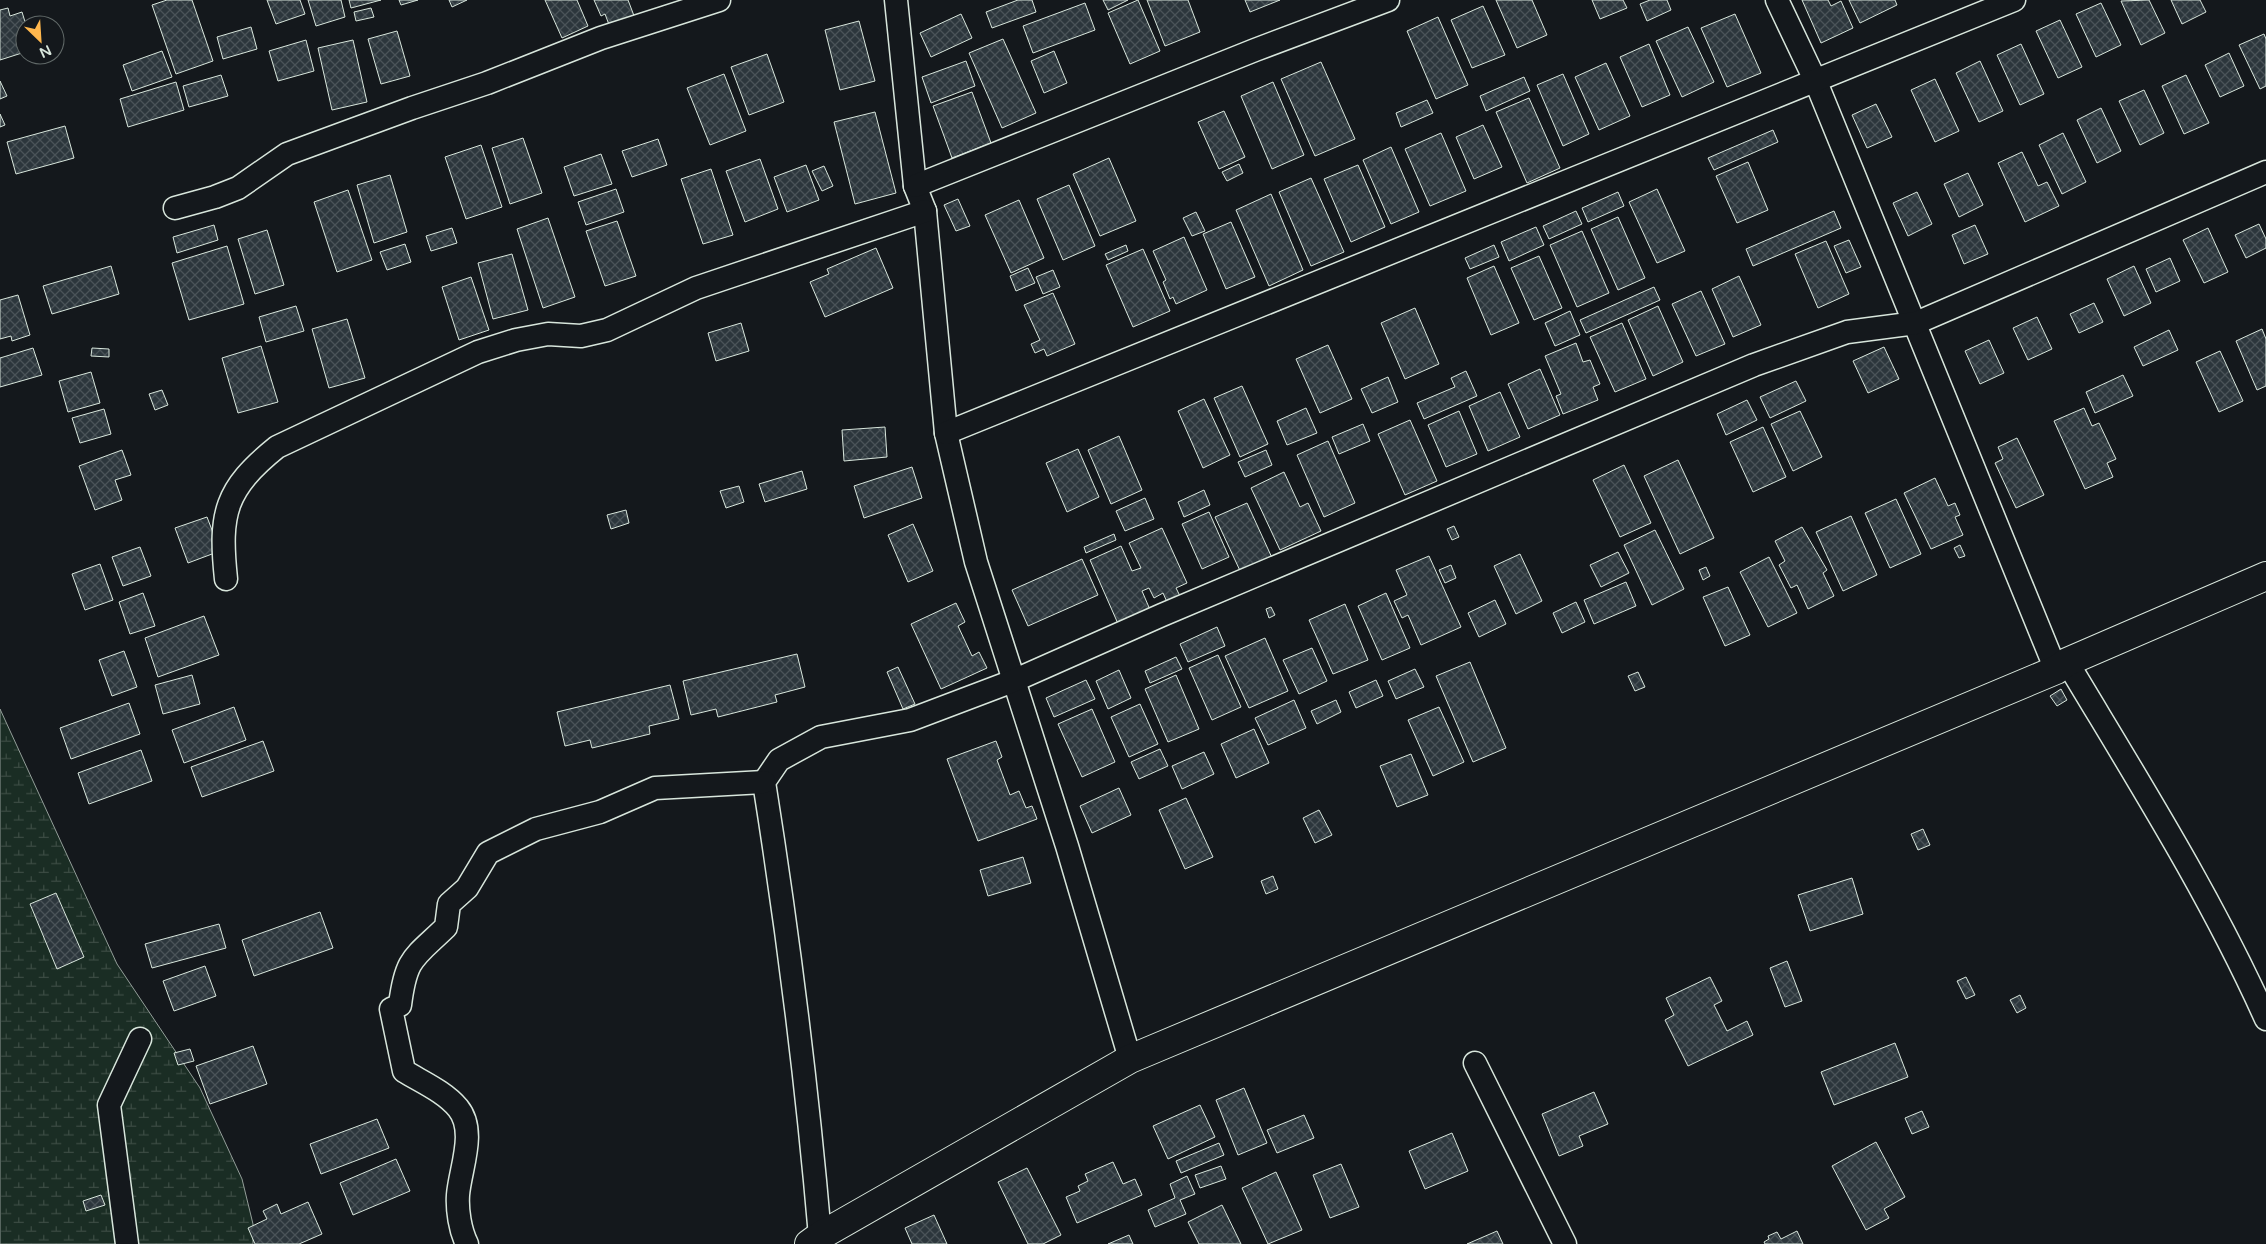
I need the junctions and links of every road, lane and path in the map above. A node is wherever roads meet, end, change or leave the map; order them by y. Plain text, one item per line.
1 (719, 0) edge
2 (896, 0) edge
3 (1388, 0) edge
4 (1777, 0) edge
5 (2014, 0) edge
6 (1816, 82) junction
7 (2266, 172) edge
8 (915, 186) junction
9 (175, 208) dead end
10 (925, 211) junction
11 (1916, 323) junction
12 (946, 433) junction
13 (2266, 576) edge
14 (226, 579) dead end
15 (2062, 666) junction
16 (1013, 681) junction
17 (764, 782) junction
18 (2266, 1019) edge
19 (140, 1039) dead end
20 (1130, 1059) junction
21 (1475, 1063) dead end
22 (814, 1240) edge
23 (127, 1244) edge
24 (467, 1244) edge
25 (1566, 1244) edge

1 - 9 street
2 - 8 street
3 - 8 street
4 - 6 street
5 - 6 street
6 - 11 street
6 - 12 street
7 - 11 street
8 - 10 street
10 - 12 street
10 - 14 street
11 - 15 street
11 - 16 street
12 - 16 street
13 - 15 street
15 - 18 street
15 - 20 street
16 - 17 street
16 - 20 street
17 - 22 street
17 - 24 street
19 - 23 street
20 - 22 street
21 - 25 street

